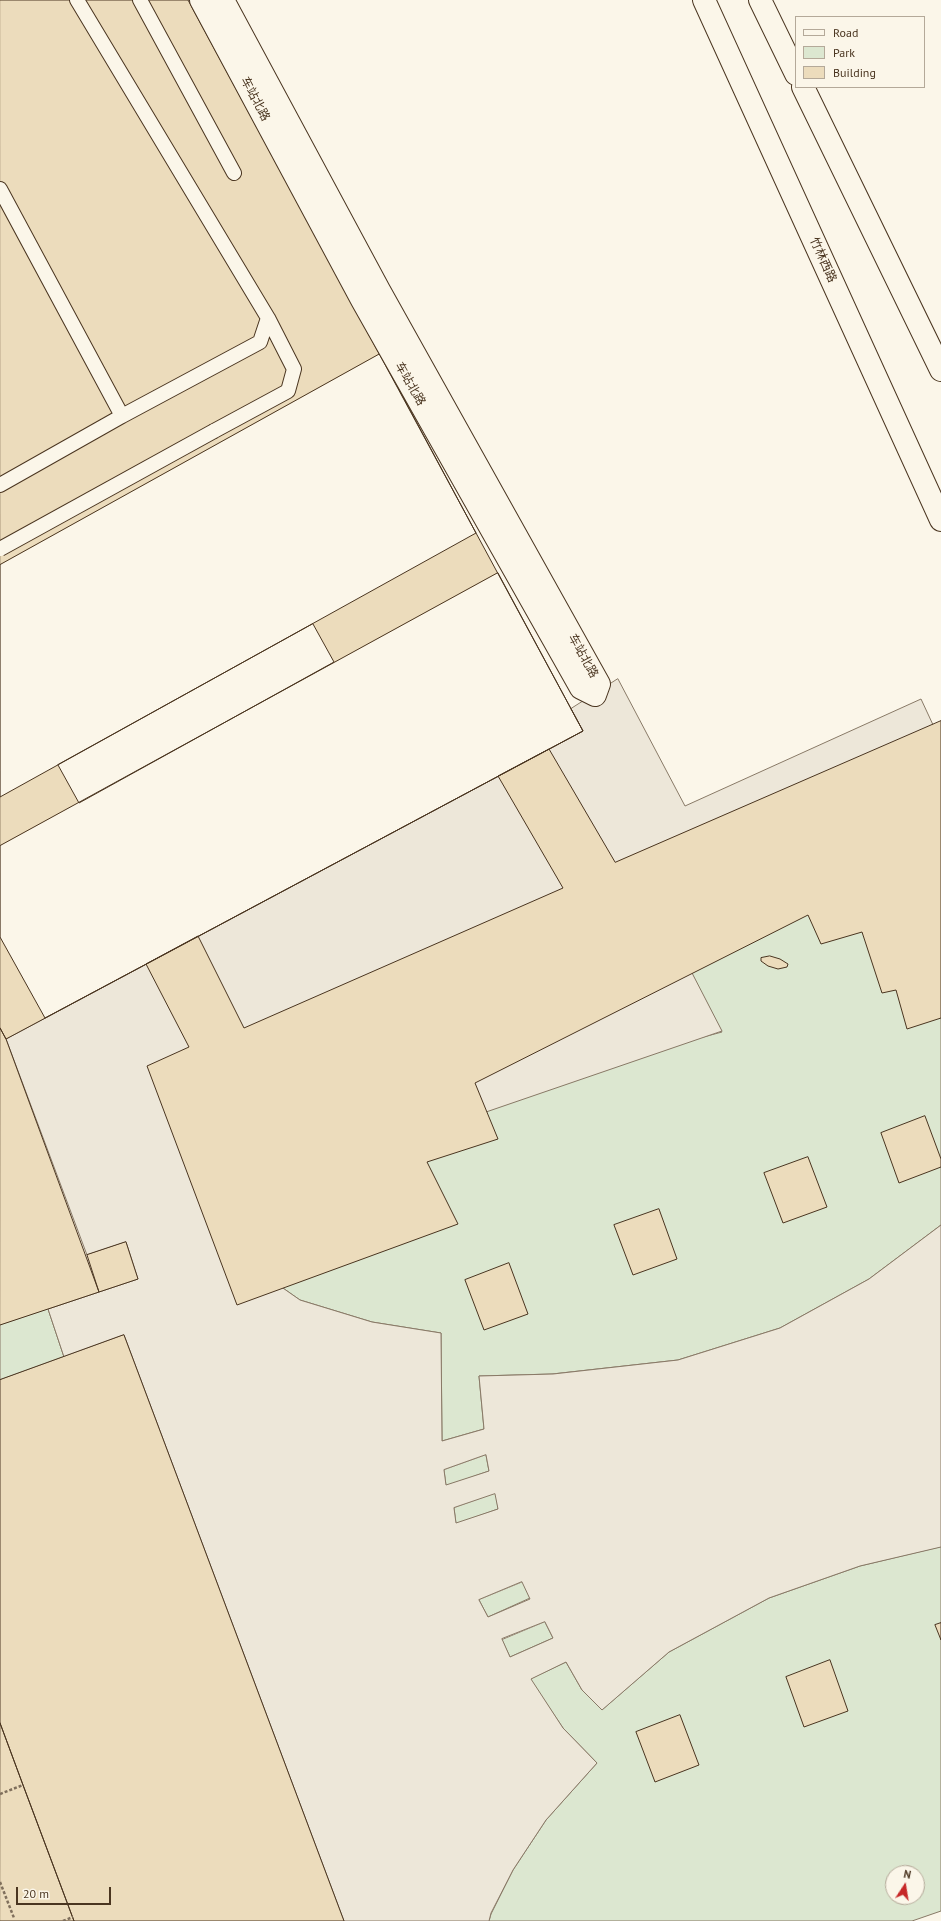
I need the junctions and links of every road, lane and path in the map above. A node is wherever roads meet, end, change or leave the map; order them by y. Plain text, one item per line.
1 (77, 0) edge
2 (140, 0) edge
3 (201, 0) edge
4 (223, 0) edge
5 (704, 0) edge
6 (760, 0) edge
7 (795, 72) edge
8 (802, 88) edge
9 (234, 173) dead end
10 (0, 189) edge
11 (268, 318) junction
12 (941, 370) edge
13 (122, 416) junction
14 (442, 422) junction
15 (0, 485) edge
16 (941, 520) edge
17 (0, 549) edge
18 (23, 1785) dead end
19 (0, 1794) edge
20 (0, 1882) edge
21 (73, 1917) dead end
22 (14, 1918) dead end
23 (64, 1921) edge

1 - 11 lane
2 - 9 lane
3 - 14 street, 车站北路
4 - 14 street, 车站北路
5 - 16 street, 竹林西路
6 - 7 street
8 - 12 street
10 - 13 lane
11 - 13 lane
11 - 17 lane, bridge
13 - 15 lane
14 - 14 street, 车站北路
18 - 19 path
20 - 22 path
21 - 23 path

